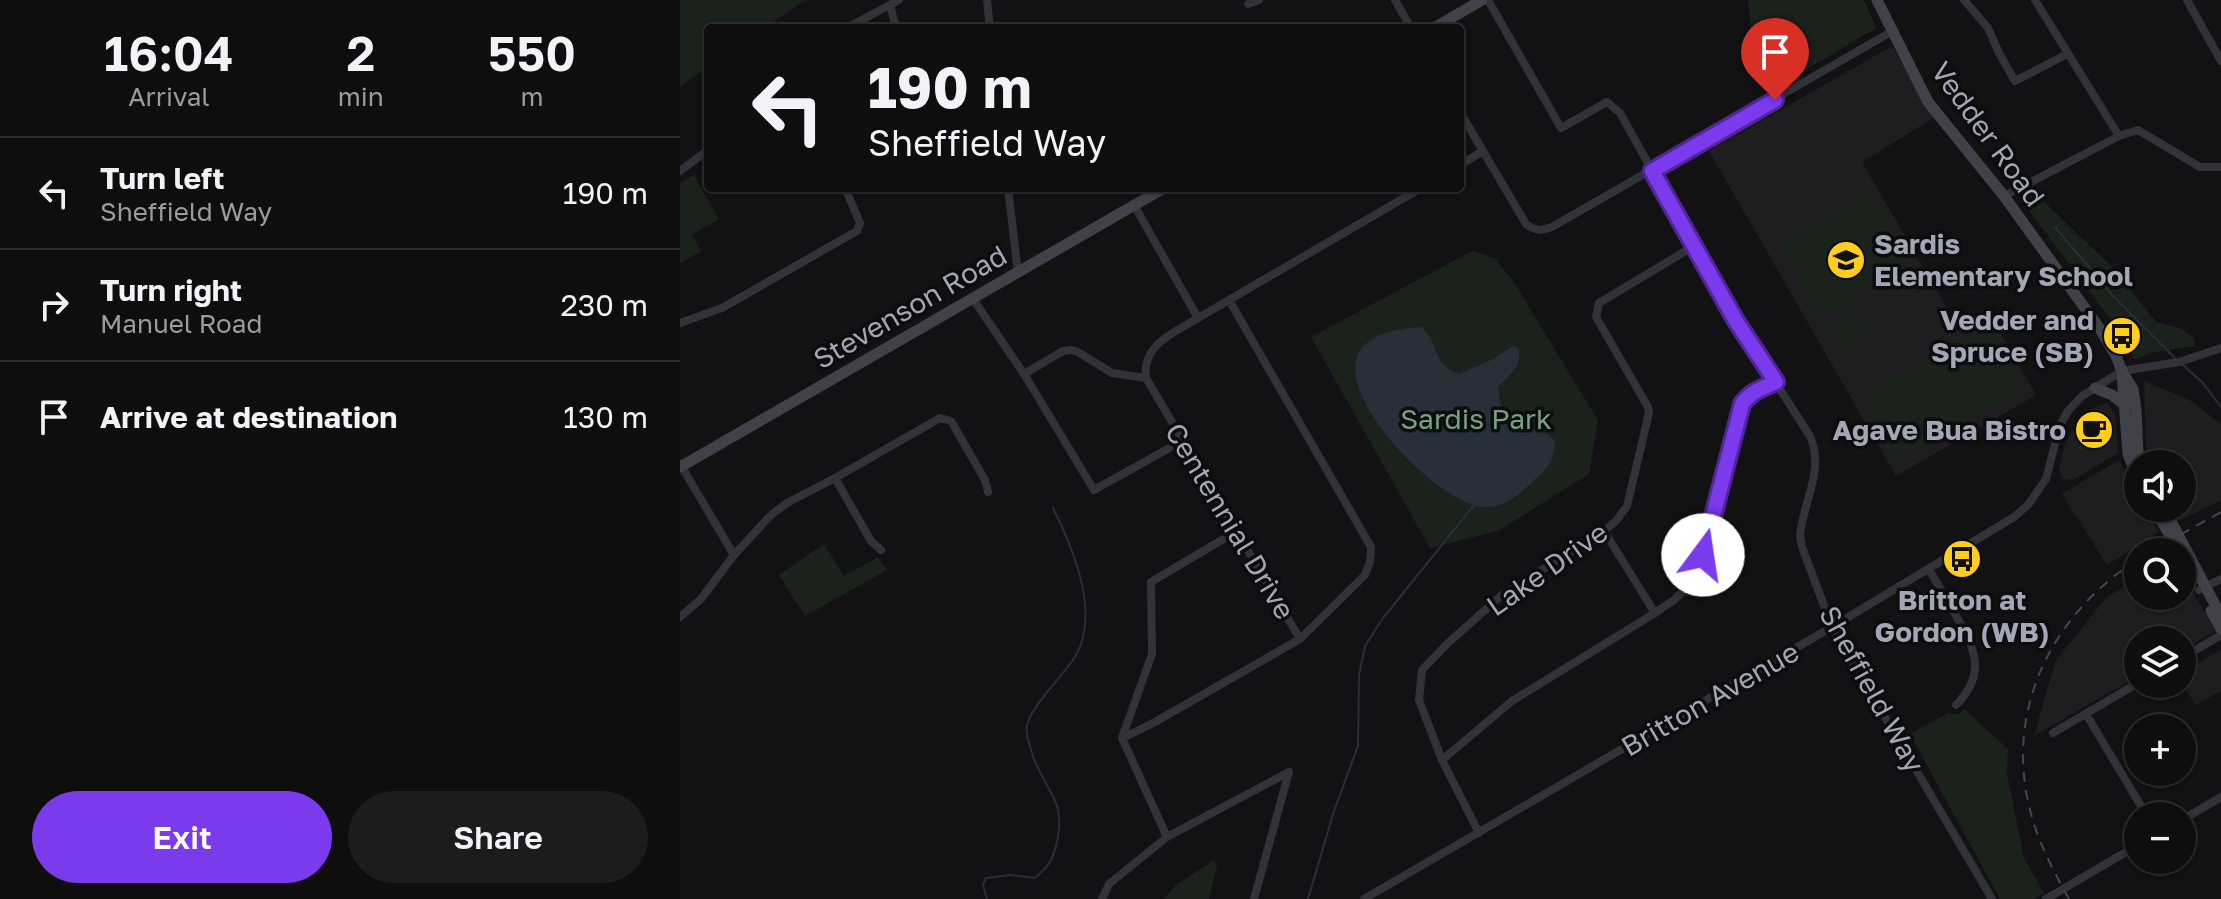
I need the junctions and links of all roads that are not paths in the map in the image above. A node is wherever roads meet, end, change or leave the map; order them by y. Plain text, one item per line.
1 (987, 0) edge
2 (1259, 0) edge
3 (1395, 0) edge
4 (1485, 0) edge
5 (1877, 0) edge
6 (1964, 0) edge
7 (2035, 0) edge
8 (2187, 0) edge
9 (894, 2) edge
10 (1248, 4) dead end
11 (854, 24) edge
12 (896, 24) edge
13 (990, 24) edge
14 (1409, 24) edge
15 (1441, 24) edge
16 (1891, 32) junction
17 (2067, 54) junction
18 (2221, 61) edge
19 (1464, 119) edge
20 (2119, 136) junction
21 (1483, 151) junction
22 (704, 153) edge
23 (1464, 163) edge
24 (2221, 167) edge
25 (680, 171) edge
26 (1652, 171) junction
27 (847, 192) edge
28 (1008, 192) edge
29 (1157, 192) edge
30 (1414, 192) edge
31 (2004, 196) junction
32 (1134, 205) junction
33 (1694, 246) junction
34 (1018, 273) junction
35 (973, 299) junction
36 (1229, 300) junction
37 (1198, 318) junction
38 (680, 323) edge
39 (2221, 348) edge
40 (2122, 371) junction
41 (1024, 374) junction
42 (1146, 378) junction
43 (1776, 382) junction
44 (2095, 388) junction
45 (2124, 404) junction
46 (1182, 441) junction
47 (2128, 450) edge
48 (2138, 450) edge
49 (680, 465) edge
50 (835, 478) junction
51 (988, 492) dead end
52 (2171, 522) edge
53 (1237, 531) junction
54 (1604, 531) junction
55 (881, 550) dead end
56 (734, 555) junction
57 (1929, 570) junction
58 (2221, 579) edge
59 (2196, 580) edge
60 (2202, 589) junction
61 (1655, 613) junction
62 (2221, 616) edge
63 (680, 617) edge
64 (1832, 627) junction
65 (2221, 629) edge
66 (2221, 635) edge
67 (1300, 639) junction
68 (2196, 650) edge
69 (2124, 691) edge
70 (1956, 705) dead end
71 (2086, 714) junction
72 (2053, 733) dead end
73 (1122, 738) junction
74 (1442, 760) junction
75 (2221, 797) edge
76 (2139, 802) edge
77 (2196, 812) edge
78 (1479, 833) junction
79 (1167, 837) junction
80 (2124, 853) edge
81 (1102, 899) edge
82 (1254, 899) edge
83 (1364, 899) edge
84 (1992, 899) edge
85 (2046, 899) edge

1 - 13 street
2 - 10 street
3 - 14 street
4 - 15 main road
4 - 26 street, Sheffield Way
5 - 16 main road, Vedder Road
6 - 17 street
7 - 17 street
8 - 18 street
9 - 11 street
9 - 12 street
16 - 26 street
16 - 31 main road, Vedder Road
17 - 20 street
19 - 21 street
20 - 24 street
20 - 31 street
21 - 23 street
21 - 26 street
22 - 25 street
26 - 33 street, Sheffield Way
27 - 38 street
28 - 34 street
29 - 32 main road, Stevenson Road
30 - 36 street
31 - 40 main road, Vedder Road
32 - 34 main road, Stevenson Road
32 - 37 street
33 - 43 street, Sheffield Way
33 - 54 street, Lake Drive
34 - 35 main road, Stevenson Road
35 - 41 street
35 - 49 main road, Stevenson Road
36 - 37 street
36 - 67 street, Centennial Drive
37 - 42 street
39 - 40 street
40 - 44 street, Britton Avenue
40 - 45 main road, Vedder Road
40 - 48 main road, Vedder Road
41 - 42 street
41 - 46 street
42 - 46 street, Centennial Drive
43 - 61 street
43 - 64 street, Sheffield Way
44 - 45 main road
44 - 57 street, Britton Avenue
45 - 47 main road, Vedder Road
46 - 53 street, Centennial Drive
49 - 56 street
50 - 51 street
50 - 55 street
50 - 56 street
52 - 60 main road
53 - 67 street, Centennial Drive
53 - 73 street
54 - 61 street
54 - 74 street, Lake Drive
56 - 63 street
57 - 64 street, Britton Avenue
57 - 70 street
58 - 60 street
59 - 60 main road
60 - 62 main road
60 - 65 main road
61 - 74 street
64 - 78 street, Britton Avenue
64 - 84 street, Sheffield Way
66 - 68 street
67 - 73 street
69 - 71 street
71 - 72 street
71 - 76 street
73 - 79 street
74 - 78 street, Lake Drive
75 - 77 street
78 - 83 street, Britton Avenue
79 - 81 street
79 - 82 street
80 - 85 street

